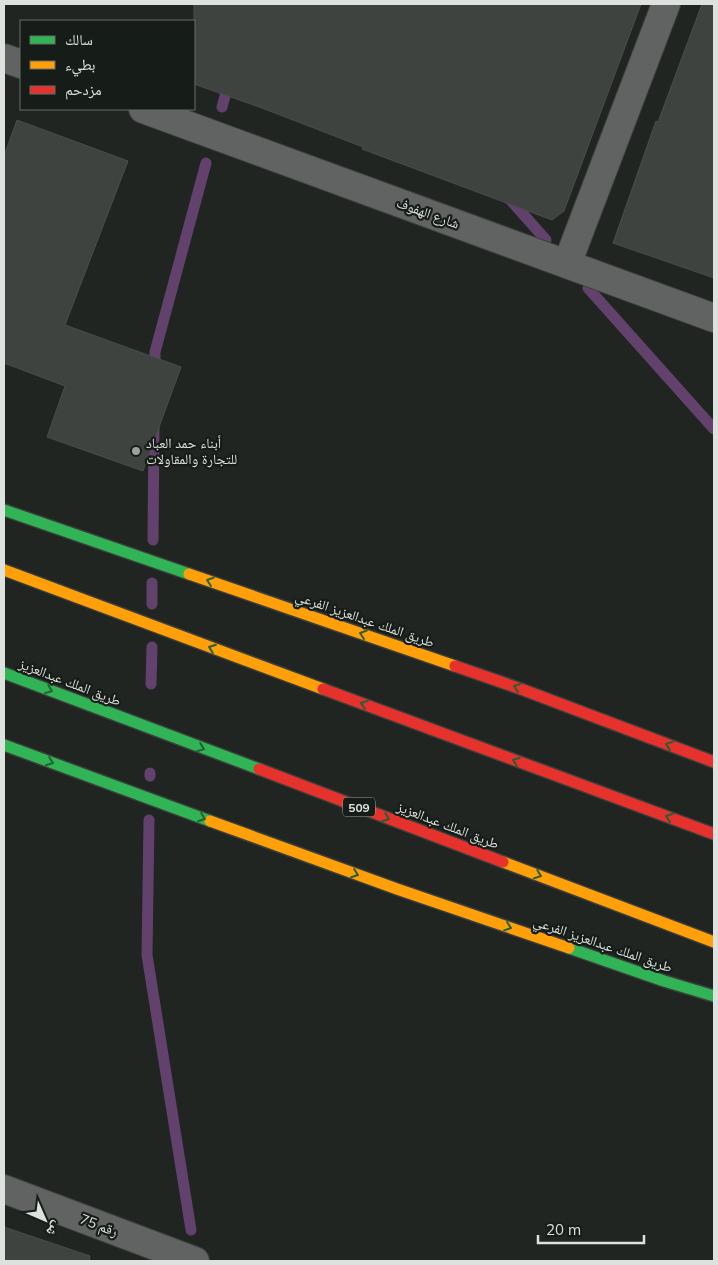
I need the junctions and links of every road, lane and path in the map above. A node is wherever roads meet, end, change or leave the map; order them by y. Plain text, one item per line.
1 (666, 4) edge
2 (4, 58) edge
3 (20, 64) edge
4 (146, 110) edge
5 (567, 264) junction
6 (714, 318) edge
7 (4, 510) edge
8 (4, 570) edge
9 (4, 673) edge
10 (4, 746) edge
11 (714, 762) edge
12 (714, 834) edge
13 (714, 942) edge
14 (714, 996) edge
15 (4, 1189) edge
16 (195, 1261) edge

1 - 5 street
2 - 3 street
4 - 5 street, شارع الهفوف
5 - 6 street, شارع الهفوف
11 -> 7 main road, طريق الملك عبدالعزيز الفرعي
12 -> 8 main road
9 -> 13 main road, طريق الملك عبدالعزيز / 509
10 -> 14 main road, طريق الملك عبدالعزيز الفرعي
15 - 16 street, رقم 75

